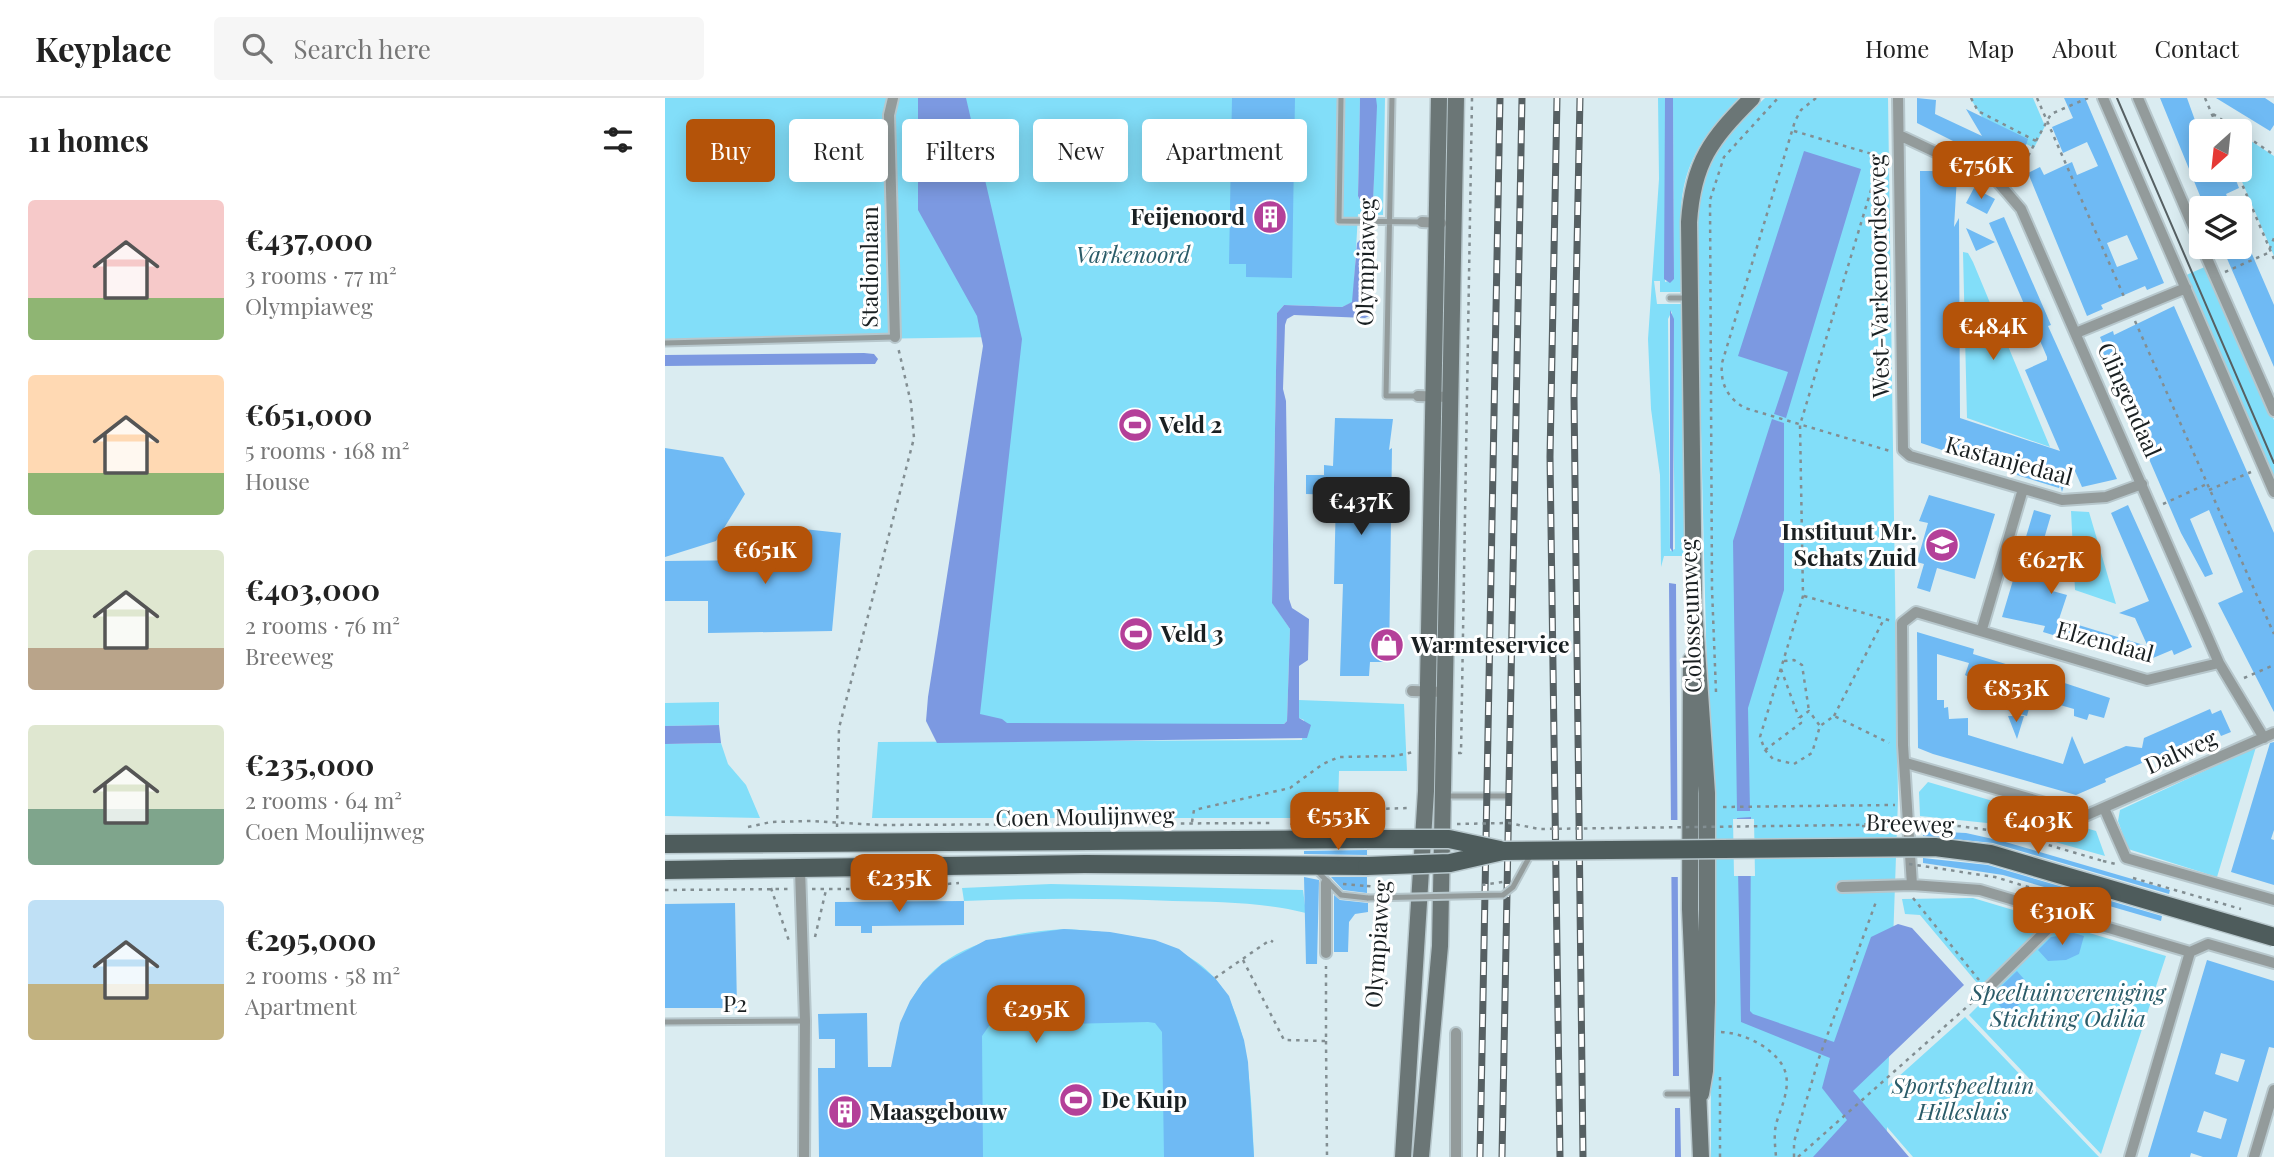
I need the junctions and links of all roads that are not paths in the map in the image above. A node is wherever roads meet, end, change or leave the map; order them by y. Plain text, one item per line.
1 (893, 98) edge
2 (1341, 98) edge
3 (1392, 98) edge
4 (1439, 98) edge
5 (1456, 98) edge
6 (1752, 98) edge
7 (1898, 98) edge
8 (2103, 98) edge
9 (2138, 98) edge
10 (1899, 135) junction
11 (2189, 216) edge
12 (1389, 222) junction
13 (1429, 222) junction
14 (1454, 223) junction
15 (2207, 259) edge
16 (2186, 288) junction
17 (1670, 298) dead end
18 (1691, 298) junction
19 (2076, 333) junction
20 (895, 337) joint
21 (665, 343) edge
22 (1434, 397) junction
23 (2274, 411) edge
24 (1906, 453) joint
25 (2142, 484) junction
26 (2023, 489) junction
27 (2274, 492) edge
28 (1982, 629) junction
29 (2219, 663) junction
30 (1428, 692) junction
31 (2269, 736) edge
32 (1906, 762) junction
33 (1443, 796) junction
34 (1507, 796) dead end
35 (2105, 808) junction
36 (1308, 832) junction
37 (800, 843) junction
38 (665, 844) edge
39 (1533, 850) junction
40 (1503, 851) junction
41 (1313, 866) junction
42 (800, 869) junction
43 (665, 870) edge
44 (1327, 883) junction
45 (1907, 885) junction
46 (1842, 887) dead end
47 (2274, 900) edge
48 (2064, 913) junction
49 (2274, 937) edge
50 (1416, 945) junction
51 (1440, 946) junction
52 (2190, 952) junction
53 (1327, 953) dead end
54 (2274, 963) edge
55 (1987, 989) road end
56 (805, 1021) junction
57 (665, 1022) edge
58 (1456, 1033) dead end
59 (2274, 1090) edge
60 (1667, 1094) dead end
61 (1700, 1094) junction
62 (804, 1157) edge
63 (1403, 1157) edge
64 (1421, 1157) edge
65 (1456, 1157) edge
66 (1701, 1157) edge
67 (2130, 1157) edge
68 (2255, 1157) edge

1 - 20 street, Stadionlaan
2 - 12 lane
3 - 12 lane, Olympiaweg
4 - 13 main road, Olympiaweg
5 - 14 main road, Olympiaweg
6 - 18 main road, Colosseumweg
7 - 10 street, West-Varkenoordseweg
8 - 16 street
9 - 11 street
10 - 19 street, Clingendaal
10 - 24 street, West-Varkenoordseweg
12 - 13 lane
12 - 22 lane, Olympiaweg
13 - 14 street
13 - 22 main road, Olympiaweg
14 - 22 main road, Olympiaweg
15 - 23 street
16 - 19 street
16 - 27 street
17 - 18 lane
18 - 61 main road, Colosseumweg
19 - 25 street, Clingendaal
20 - 21 lane, Stadionlaan
22 - 30 main road, Olympiaweg
24 - 26 street, Kastanjedaal
25 - 26 street, Kastanjedaal
25 - 29 street, Clingendaal
26 - 28 street
28 - 29 street, Elzendaal
28 - 32 street, Elzendaal
29 - 31 street, Clingendaal
30 - 33 main road, Olympiaweg
30 - 50 main road, Olympiaweg
31 - 35 street, Dalweg
32 - 35 street, Breeweg
32 - 45 street
33 - 34 lane
33 - 51 main road, Olympiaweg
35 - 47 street
36 - 37 main road, Coen Moulijnweg
36 - 40 main road, Coen Moulijnweg, bridge
36 - 41 lane
37 - 38 main road, Coen Moulijnweg
37 - 42 lane
39 - 40 main road, Coen Moulijnweg, bridge
39 - 44 lane, bridge
39 - 49 main road, Breeweg, bridge
40 - 41 main road, Coen Moulijnweg, bridge
41 - 42 main road, Coen Moulijnweg
41 - 44 lane
42 - 43 main road, Coen Moulijnweg
42 - 56 street
44 - 53 street
45 - 46 street
45 - 48 street
48 - 52 street
48 - 55 street
50 - 51 main road, Olympiaweg
50 - 63 main road, Olympiaweg
51 - 64 main road, Olympiaweg
52 - 54 street
52 - 67 street
56 - 57 lane, P2
56 - 62 street
58 - 65 street
59 - 68 street
60 - 61 lane
61 - 66 main road, Colosseumweg

